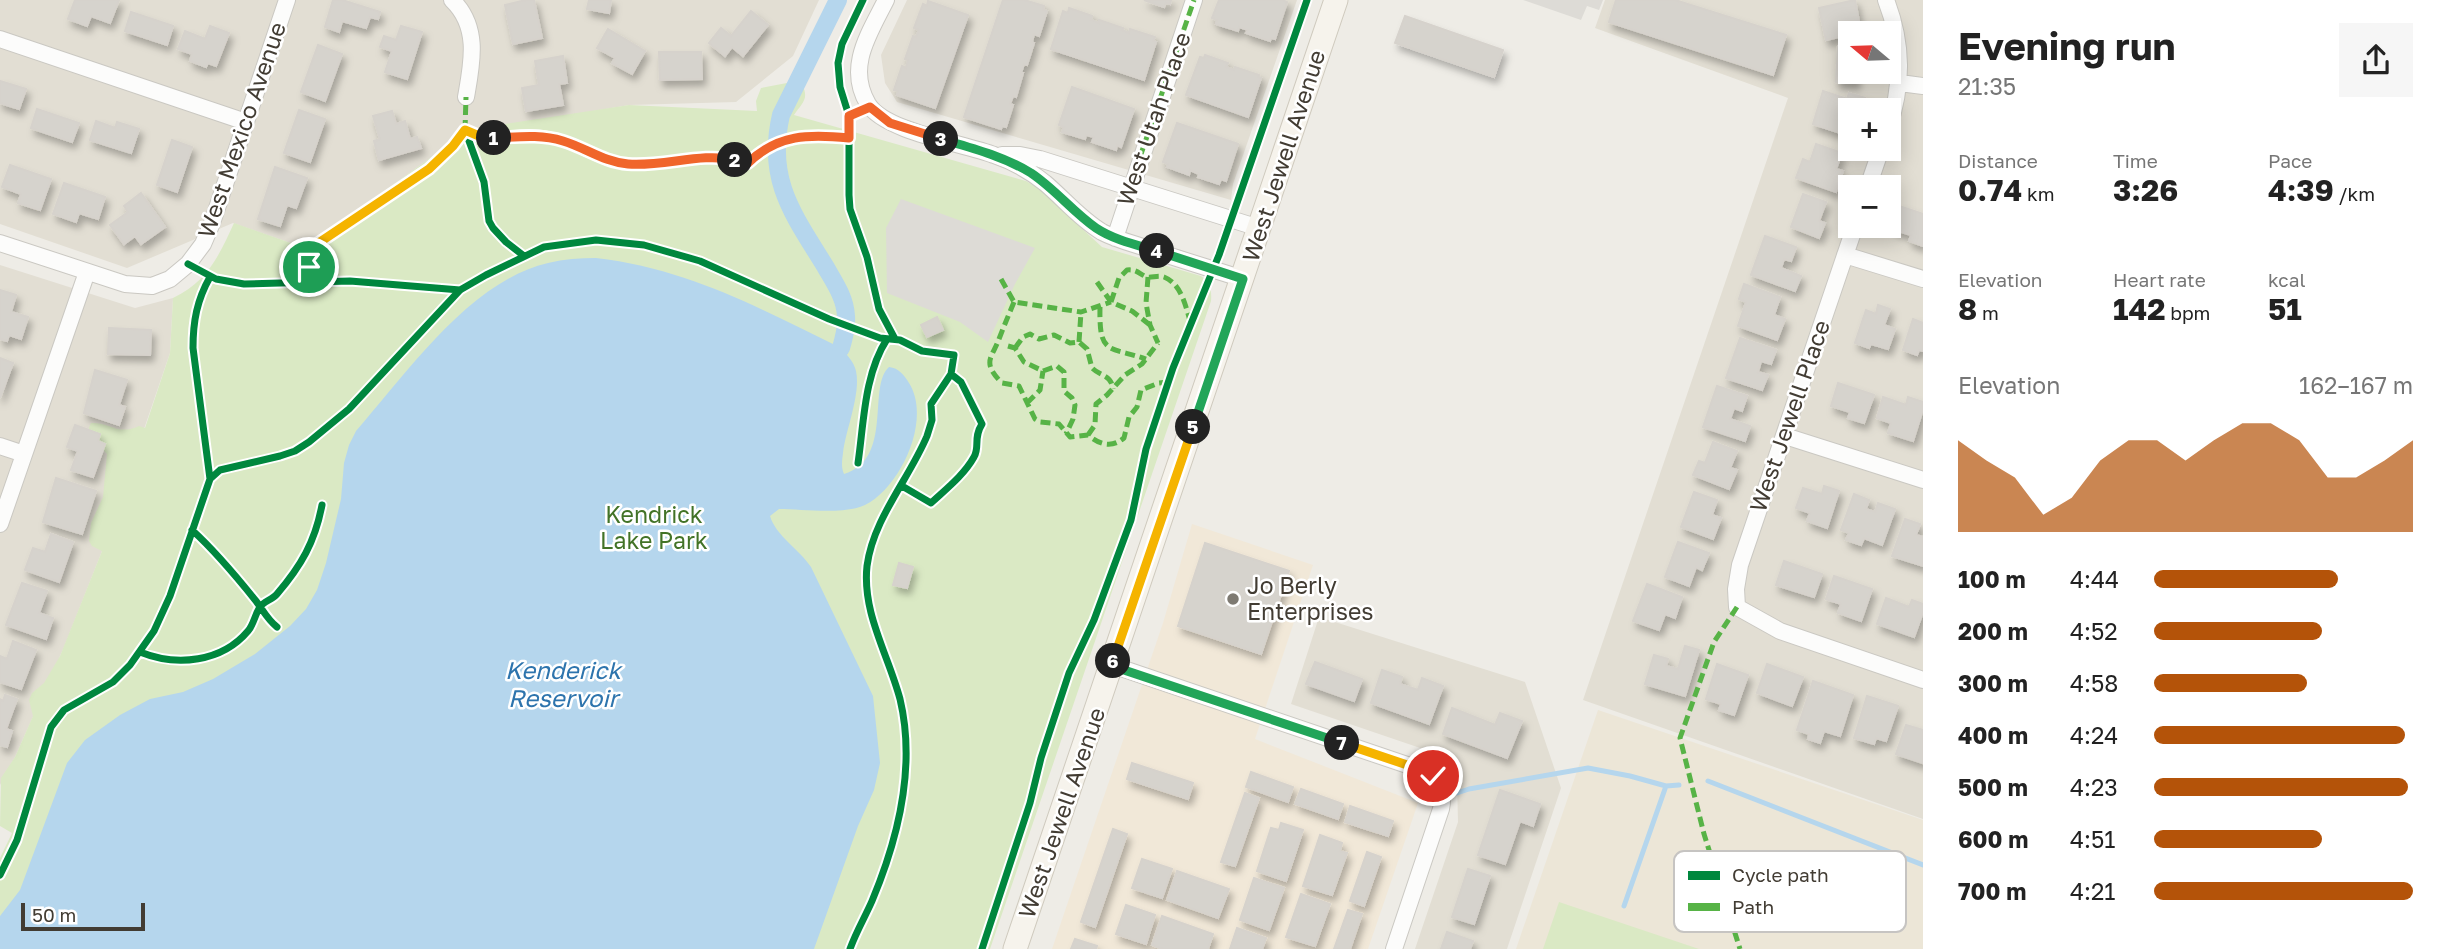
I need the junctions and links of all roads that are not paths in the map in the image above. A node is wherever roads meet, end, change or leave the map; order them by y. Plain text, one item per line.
1 (287, 0) edge
2 (452, 0) edge
3 (886, 0) edge
4 (1194, 0) edge
5 (1336, 0) edge
6 (1886, 0) edge
7 (1891, 21) edge
8 (0, 39) edge
9 (1901, 83) edge
10 (1923, 86) edge
11 (466, 97) dead end
12 (246, 122) junction
13 (996, 155) junction
14 (1130, 186) junction
15 (1259, 228) junction
16 (1115, 238) junction
17 (1851, 238) edge
18 (0, 243) edge
19 (1845, 255) junction
20 (87, 272) junction
21 (1243, 279) junction
22 (1923, 279) edge
23 (1784, 436) junction
24 (0, 446) edge
25 (24, 454) junction
26 (1923, 480) edge
27 (0, 524) edge
28 (1112, 666) junction
29 (1923, 680) edge
30 (1015, 949) edge
31 (1394, 949) edge

1 - 12 street, West Mexico Avenue
2 - 11 street
3 - 13 street
4 - 14 street, West Utah Place
5 - 15 main road, West Jewell Avenue
6 - 7 street
8 - 12 street
9 - 10 street
12 - 20 street, West Mexico Avenue
13 - 14 street
13 - 16 street
14 - 15 street
14 - 16 street, West Utah Place
15 - 21 main road, West Jewell Avenue
16 - 21 street
17 - 19 street, West Jewell Place
18 - 20 street
19 - 22 street
19 - 23 street, West Jewell Place
20 - 25 street
21 - 28 main road, West Jewell Avenue
23 - 26 street
23 - 29 street, West Jewell Place
24 - 25 street
25 - 27 street
28 - 30 main road, West Jewell Avenue
28 - 31 street

